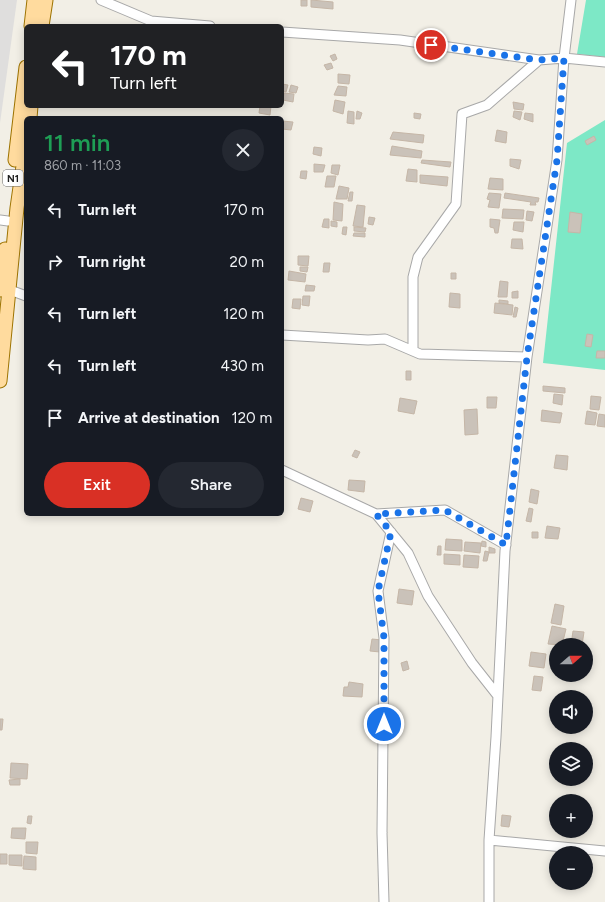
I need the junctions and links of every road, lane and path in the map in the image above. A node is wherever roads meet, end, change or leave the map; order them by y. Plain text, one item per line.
1 (34, 0) edge
2 (46, 0) edge
3 (100, 0) edge
4 (571, 0) edge
5 (31, 24) edge
6 (42, 24) edge
7 (186, 24) edge
8 (284, 32) edge
9 (564, 58) junction
10 (539, 60) junction
11 (605, 62) edge
12 (24, 94) edge
13 (24, 159) edge
14 (4, 221) edge
15 (5, 290) edge
16 (24, 295) edge
17 (284, 335) edge
18 (413, 350) junction
19 (527, 357) junction
20 (0, 381) edge
21 (284, 471) edge
22 (376, 514) junction
23 (391, 532) junction
24 (506, 545) junction
25 (498, 696) junction
26 (489, 840) junction
27 (605, 851) edge
28 (384, 902) edge
29 (489, 902) edge

1 - 5 main road
2 - 6 main road
3 - 7 street
4 - 9 street
8 - 10 street
9 - 10 street
9 - 11 street
9 - 19 street
10 - 18 street
12 - 14 main road, N1
13 - 15 main road, N1
14 - 15 main road, N1
15 - 16 street
15 - 20 main road, N1
17 - 18 street
18 - 19 street
19 - 24 street
21 - 22 street
22 - 23 street
22 - 24 street
23 - 25 street
23 - 28 street
24 - 25 street
25 - 26 street
26 - 27 street
26 - 29 street

